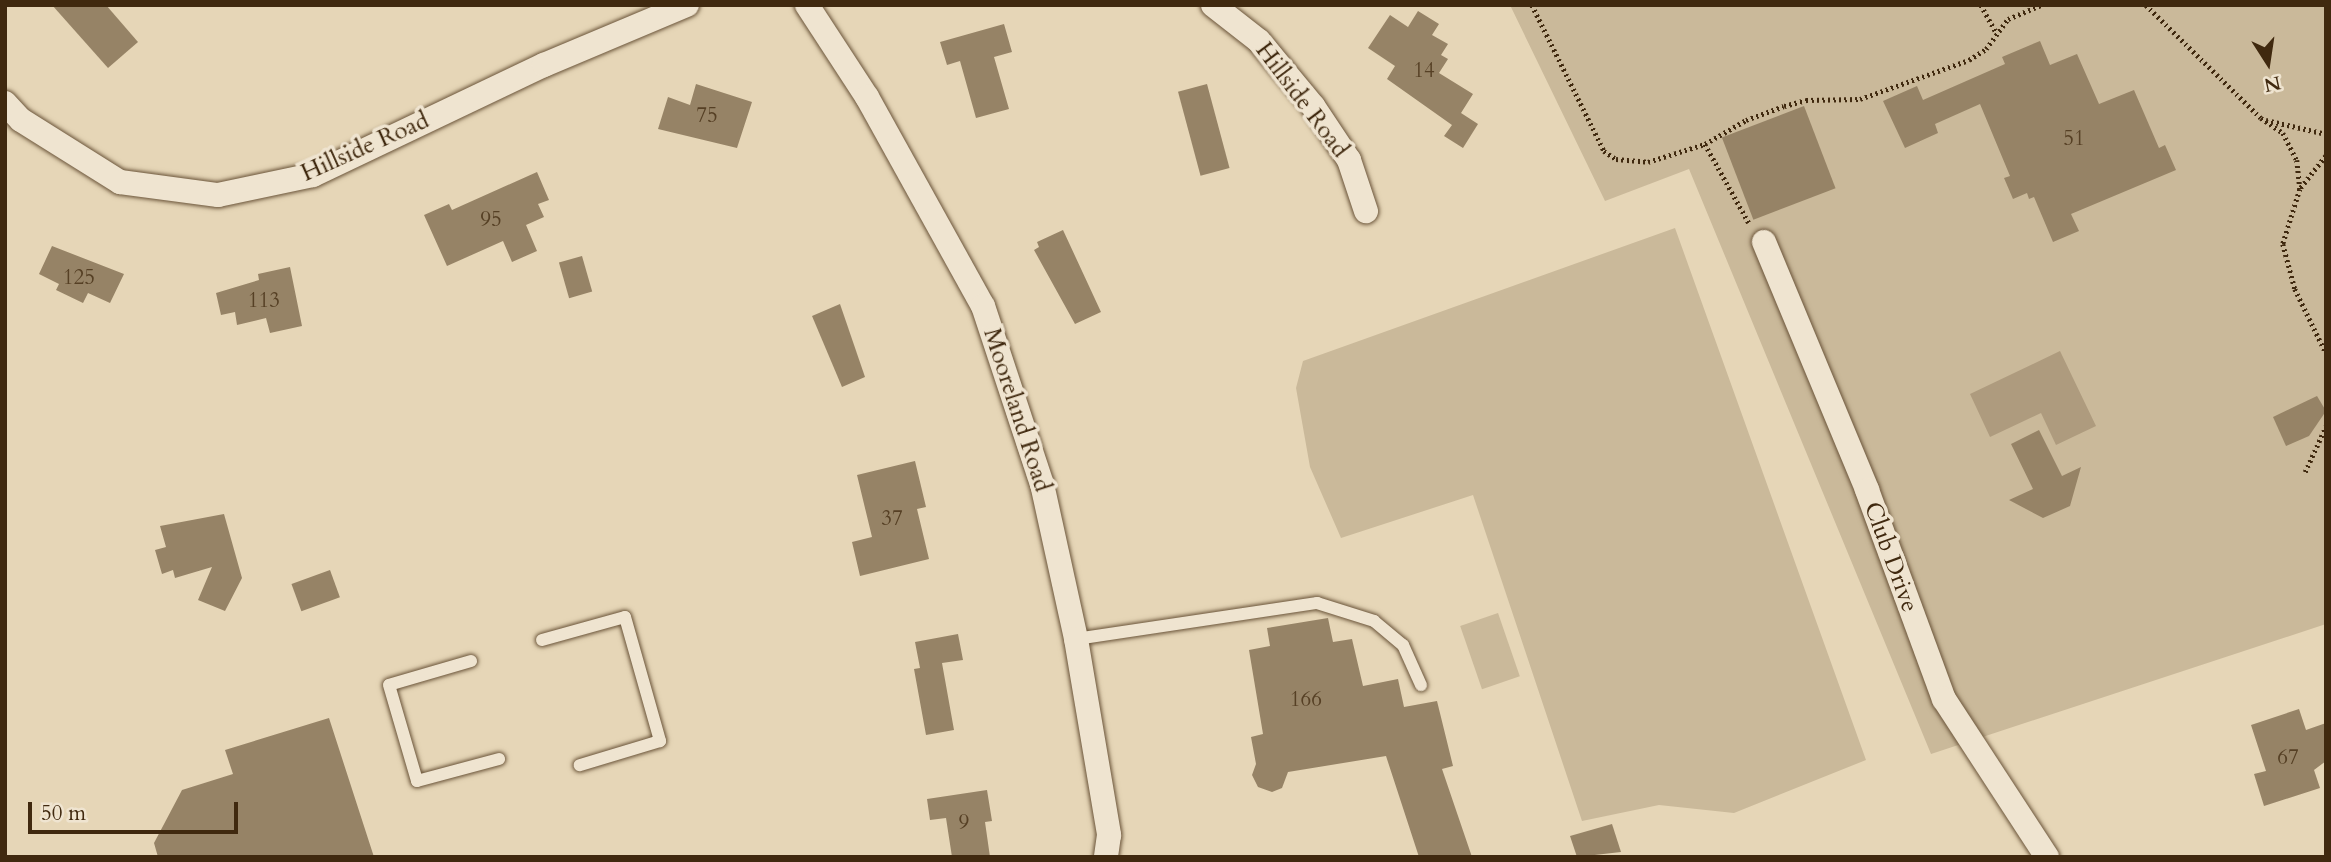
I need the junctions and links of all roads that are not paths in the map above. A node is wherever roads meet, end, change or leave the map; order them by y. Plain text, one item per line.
1 (687, 5) edge
2 (807, 5) edge
3 (1213, 5) edge
4 (5, 103) edge
5 (1366, 211) dead end
6 (1763, 242) road end
7 (1076, 639) junction
8 (542, 640) dead end
9 (471, 661) dead end
10 (1421, 685) dead end
11 (499, 759) dead end
12 (580, 765) dead end
13 (1106, 857) edge
14 (2047, 857) edge

1 - 4 street, Hillside Road
2 - 7 street, Mooreland Road
3 - 5 street, Hillside Road
6 - 14 street, Club Drive
7 - 10 lane
7 - 13 street, Mooreland Road
8 - 12 lane
9 - 11 lane

